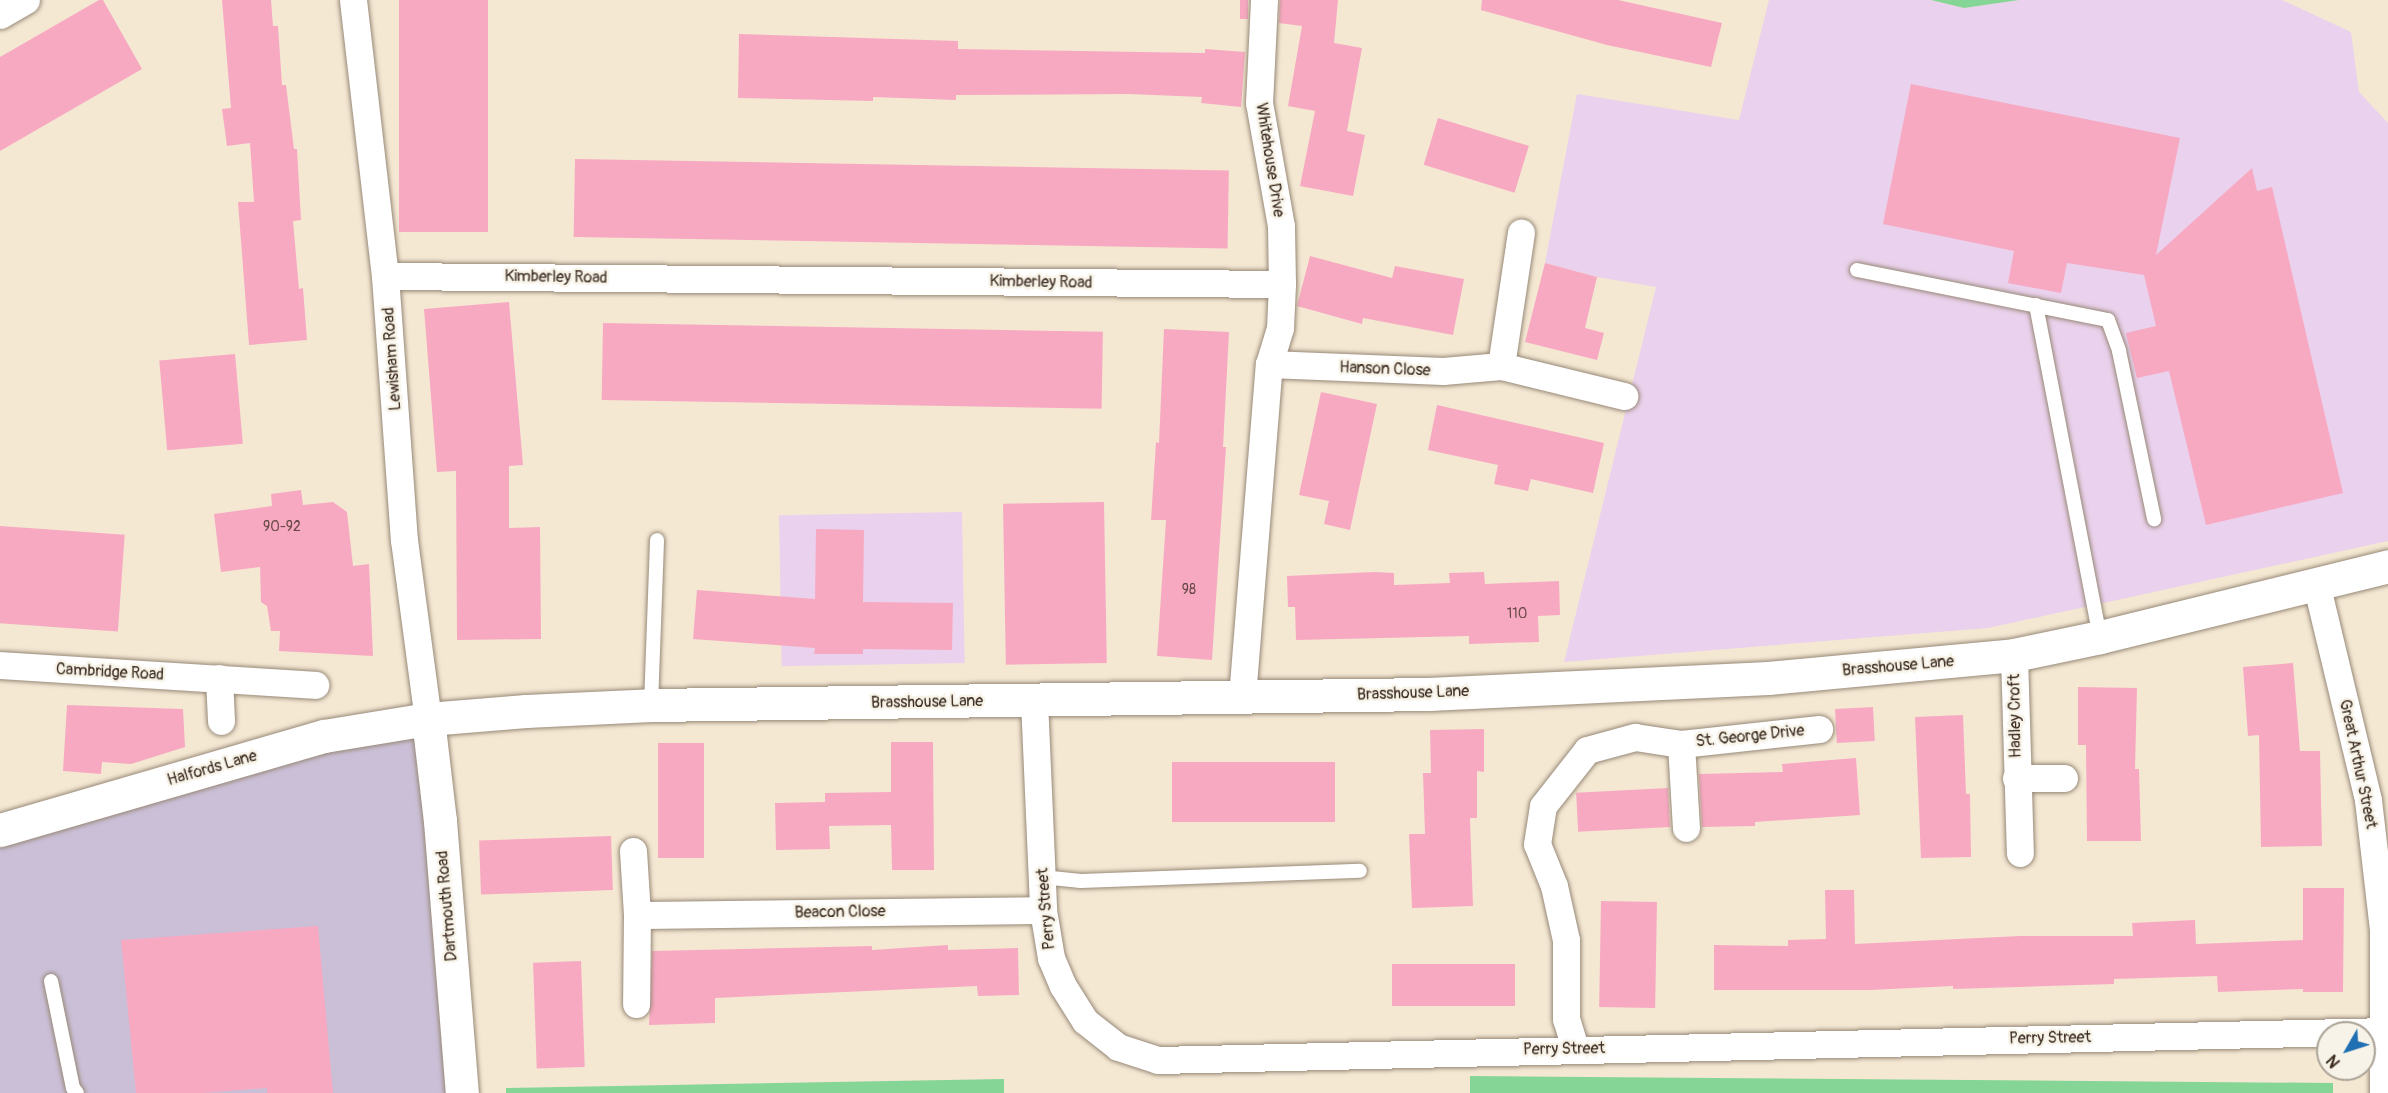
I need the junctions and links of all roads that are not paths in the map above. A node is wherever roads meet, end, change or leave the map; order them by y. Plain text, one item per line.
1 (26, 0) edge
2 (353, 0) edge
3 (1264, 0) edge
4 (0, 15) edge
5 (1521, 232) dead end
6 (1857, 270) dead end
7 (385, 276) junction
8 (1282, 284) junction
9 (2036, 305) junction
10 (1269, 364) junction
11 (1502, 366) junction
12 (1624, 396) dead end
13 (2154, 519) dead end
14 (657, 540) dead end
15 (2388, 566) edge
16 (2316, 583) junction
17 (2100, 637) junction
18 (2014, 655) junction
19 (0, 665) edge
20 (219, 678) junction
21 (315, 685) dead end
22 (1242, 697) junction
23 (1034, 700) junction
24 (651, 705) junction
25 (428, 719) junction
26 (221, 721) dead end
27 (1819, 729) dead end
28 (1681, 744) junction
29 (2016, 778) junction
30 (2064, 778) dead end
31 (1686, 828) dead end
32 (0, 830) edge
33 (633, 851) dead end
34 (2020, 853) dead end
35 (1360, 871) dead end
36 (1042, 877) junction
37 (1043, 910) junction
38 (637, 915) junction
39 (51, 981) dead end
40 (636, 1004) dead end
41 (2385, 1031) junction
42 (1575, 1048) junction
43 (77, 1093) edge
44 (462, 1093) edge
45 (2383, 1093) edge

1 - 4 street
2 - 7 street, Lewisham Road
3 - 8 street, Whitehouse Drive
5 - 11 street
6 - 9 lane
7 - 8 street, Kimberley Road
7 - 25 street, Lewisham Road
8 - 10 street
9 - 13 lane
9 - 17 lane
10 - 11 street, Hanson Close
10 - 22 street
11 - 12 street, Hanson Close
14 - 24 lane
15 - 16 street, Brasshouse Lane
16 - 17 street, Brasshouse Lane
16 - 41 street, Great Arthur Street
17 - 18 street, Brasshouse Lane
18 - 22 street, Brasshouse Lane
18 - 29 street, Hadley Croft
19 - 20 street, Cambridge Road
20 - 21 street, Cambridge Road
20 - 26 street
22 - 23 street, Brasshouse Lane
23 - 24 street, Brasshouse Lane
23 - 36 street, Perry Street
24 - 25 street, Brasshouse Lane
25 - 32 street, Halfords Lane
25 - 44 street, Dartmouth Road
27 - 28 street, St. George Drive
28 - 31 street, St. George Drive
28 - 42 street, St. George Drive
29 - 30 street, Hadley Croft
29 - 34 street, Hadley Croft
33 - 38 street
35 - 36 lane
36 - 37 street, Perry Street
37 - 38 street, Beacon Close
37 - 42 street, Perry Street
38 - 40 street
39 - 43 lane
41 - 42 street, Perry Street
41 - 45 street, Great Arthur Street

